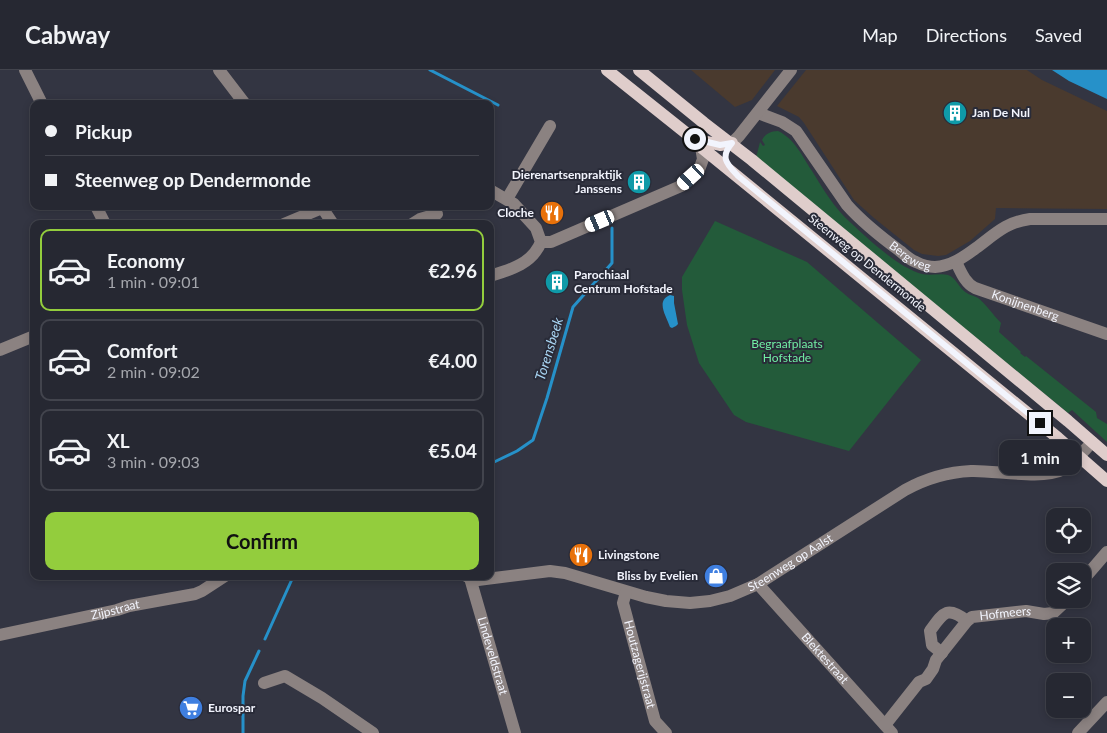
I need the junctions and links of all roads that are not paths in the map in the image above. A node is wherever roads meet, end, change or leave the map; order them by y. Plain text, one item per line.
1 (25, 70) edge
2 (218, 70) edge
3 (607, 70) edge
4 (639, 70) edge
5 (791, 70) edge
6 (40, 100) edge
7 (242, 100) edge
8 (758, 113) junction
9 (550, 126) dead end
10 (691, 137) junction
11 (732, 143) junction
12 (702, 147) junction
13 (738, 176) junction
14 (494, 192) edge
15 (507, 199) junction
16 (314, 210) edge
17 (439, 215) edge
18 (1107, 219) edge
19 (293, 220) edge
20 (418, 220) edge
21 (546, 242) junction
22 (956, 262) junction
23 (494, 275) edge
24 (1107, 334) edge
25 (30, 338) edge
26 (0, 350) edge
27 (1092, 442) junction
28 (1107, 455) edge
29 (1080, 456) junction
30 (1107, 481) edge
31 (1107, 552) edge
32 (1091, 571) edge
33 (494, 578) edge
34 (219, 580) edge
35 (469, 580) edge
36 (758, 584) junction
37 (626, 592) junction
38 (1058, 608) edge
39 (967, 621) junction
40 (0, 635) edge
41 (942, 653) junction
42 (264, 683) dead end
43 (1107, 702) edge
44 (888, 729) edge
45 (373, 733) edge
46 (515, 733) edge
47 (666, 733) edge
48 (1078, 733) edge

1 - 6 street
2 - 7 street
3 - 10 main road, Steenweg op Dendermonde
4 - 11 main road, Steenweg op Dendermonde
5 - 8 street
8 - 11 street
8 - 22 street, Bergweg
9 - 15 street
10 - 11 main road
10 - 12 main road, Steenweg op Dendermonde
11 - 13 main road
11 - 27 main road, Steenweg op Dendermonde
12 - 13 main road, Steenweg op Dendermonde
12 - 21 street
13 - 29 main road, Steenweg op Dendermonde
14 - 15 street
15 - 21 street
16 - 19 street
17 - 20 street
18 - 22 street, Bergweg
21 - 23 street
22 - 24 street, Konijnenberg
25 - 26 street
27 - 28 main road, Steenweg op Dendermonde
27 - 29 street, Steenweg op Aalst
29 - 30 main road, Steenweg op Dendermonde
29 - 36 street, Steenweg op Aalst
31 - 32 street
33 - 37 street, Steenweg op Aalst
34 - 40 street, Zijpstraat
35 - 46 street, Lindeveldstraat
36 - 37 street, Steenweg op Aalst
36 - 44 street, Blektestraat
37 - 47 street, Houtzagerijstraat
38 - 39 street, Hofmeers
39 - 41 street, Hofmeers
39 - 41 street, Hofmeers
41 - 44 street, Hofmeers
42 - 45 street
43 - 48 street

